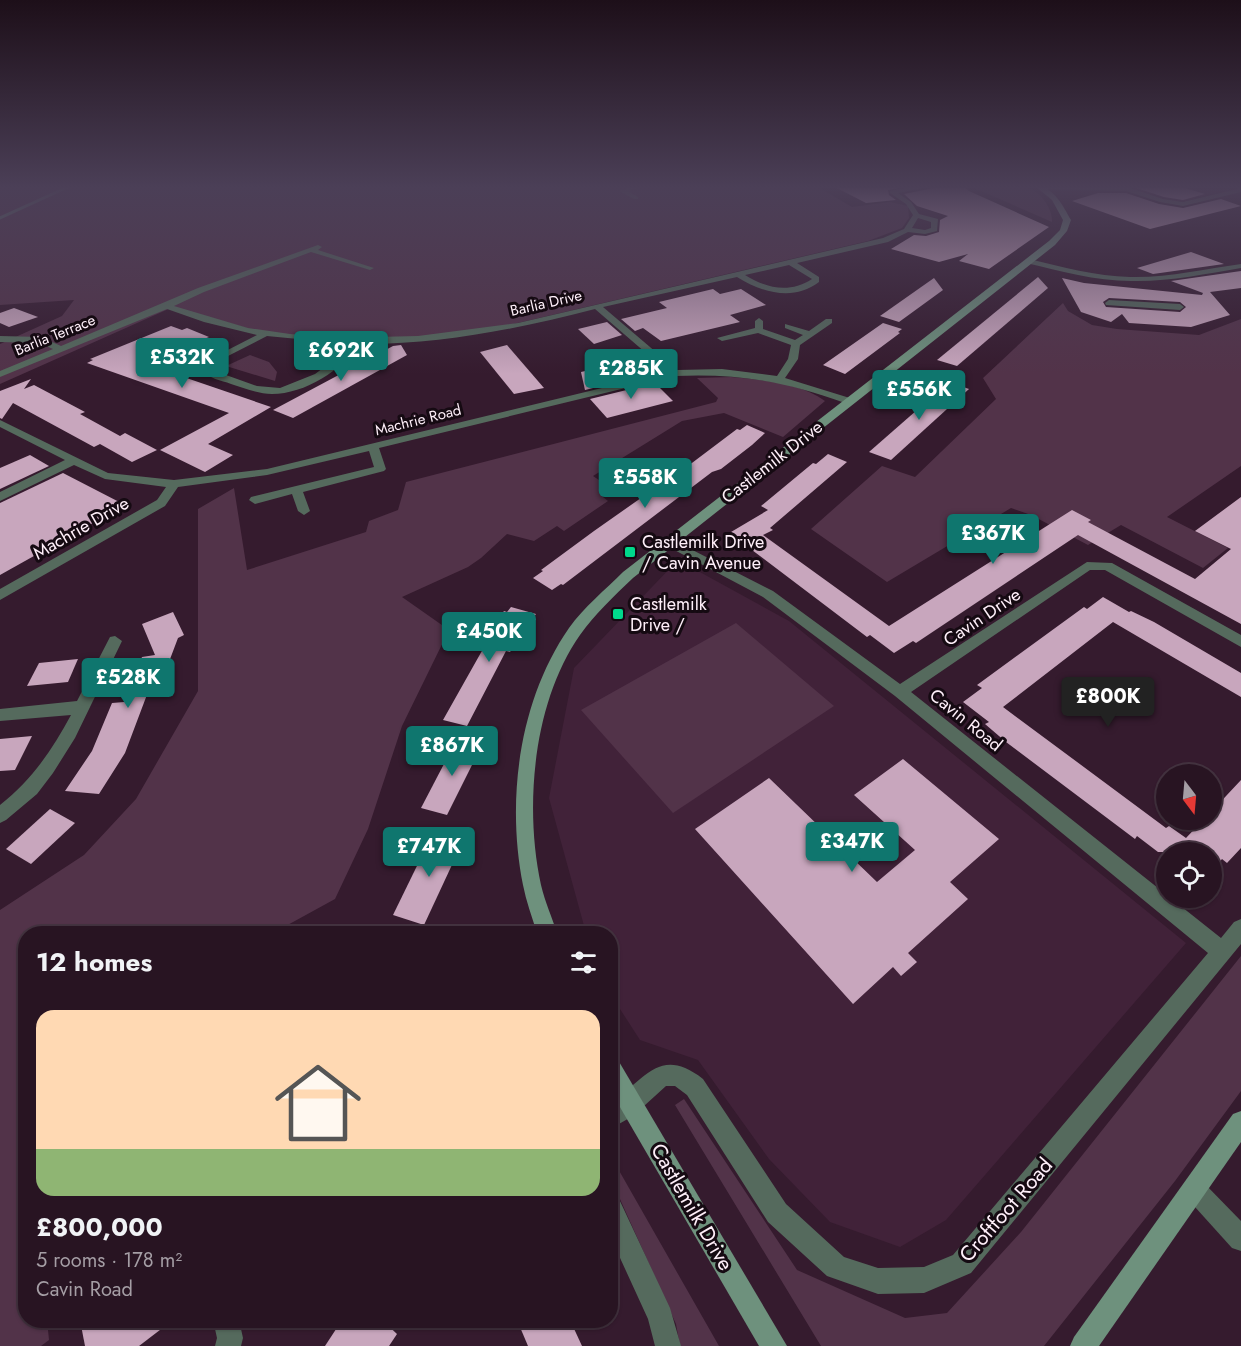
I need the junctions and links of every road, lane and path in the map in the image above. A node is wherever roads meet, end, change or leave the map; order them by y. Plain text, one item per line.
1 (312, 249) edge
2 (316, 249) edge
3 (847, 249) edge
4 (1045, 249) edge
5 (1029, 261) junction
6 (789, 262) junction
7 (1241, 266) edge
8 (370, 268) dead end
9 (739, 275) junction
10 (1128, 279) junction
11 (1134, 288) dead end
12 (1140, 296) dead end
13 (1109, 303) dead end
14 (1146, 304) junction
15 (167, 306) junction
16 (596, 306) junction
17 (1180, 308) dead end
18 (829, 321) dead end
19 (788, 326) dead end
20 (810, 334) junction
21 (263, 335) junction
22 (722, 338) dead end
23 (0, 339) edge
24 (356, 341) junction
25 (796, 344) junction
26 (60, 349) junction
27 (675, 373) junction
28 (0, 374) edge
29 (780, 378) junction
30 (849, 401) junction
31 (0, 423) edge
32 (373, 446) junction
33 (72, 461) junction
34 (174, 484) junction
35 (297, 490) junction
36 (0, 497) edge
37 (255, 500) dead end
38 (304, 511) dead end
39 (669, 542) junction
40 (0, 595) edge
41 (114, 641) dead end
42 (1241, 642) edge
43 (900, 692) junction
44 (81, 707) junction
45 (0, 715) edge
46 (0, 815) edge
47 (545, 926) edge
48 (1241, 929) edge
49 (1222, 952) junction
50 (618, 1080) edge
51 (632, 1102) junction
52 (618, 1112) edge
53 (1241, 1122) edge
54 (1194, 1189) junction
55 (618, 1226) edge
56 (1241, 1239) edge
57 (228, 1328) edge
58 (228, 1346) edge
59 (668, 1346) edge
60 (774, 1346) edge
61 (1083, 1346) edge

1 - 15 street
2 - 8 street
3 - 6 street, Barlia Drive
4 - 5 street, Castlemilk Drive
5 - 10 street
5 - 30 street, Castlemilk Drive
6 - 9 street, Barlia Drive
6 - 9 street
7 - 10 street
9 - 16 street, Barlia Drive
10 - 11 street
12 - 14 street
13 - 14 street
14 - 17 street
15 - 21 street, Barlia Drive
15 - 26 street, Barlia Terrace
16 - 24 street, Barlia Drive
16 - 27 street
18 - 20 street
19 - 20 street
20 - 25 street
21 - 24 street, Barlia Drive
21 - 24 street
22 - 25 street
23 - 26 street
25 - 29 street
26 - 28 street, Barlia Terrace
27 - 29 street, Machrie Road
27 - 32 street, Machrie Road
29 - 30 street, Machrie Road
30 - 39 street, Castlemilk Drive
31 - 33 street, Machrie Road
32 - 34 street, Machrie Road
32 - 35 street
33 - 34 street, Machrie Road
33 - 36 street
34 - 40 street, Machrie Drive
35 - 37 street
35 - 38 street
39 - 43 street, Cavin Road
39 - 47 street, Castlemilk Drive
41 - 44 street
42 - 43 street, Cavin Drive
43 - 49 street, Cavin Road
44 - 45 street
44 - 46 street
48 - 49 street, Croftfoot Road
49 - 51 street, Croftfoot Road
50 - 51 street, Castlemilk Drive
51 - 52 street
51 - 60 street, Castlemilk Drive
53 - 54 street
54 - 56 street
54 - 61 street
55 - 59 street
57 - 58 street

